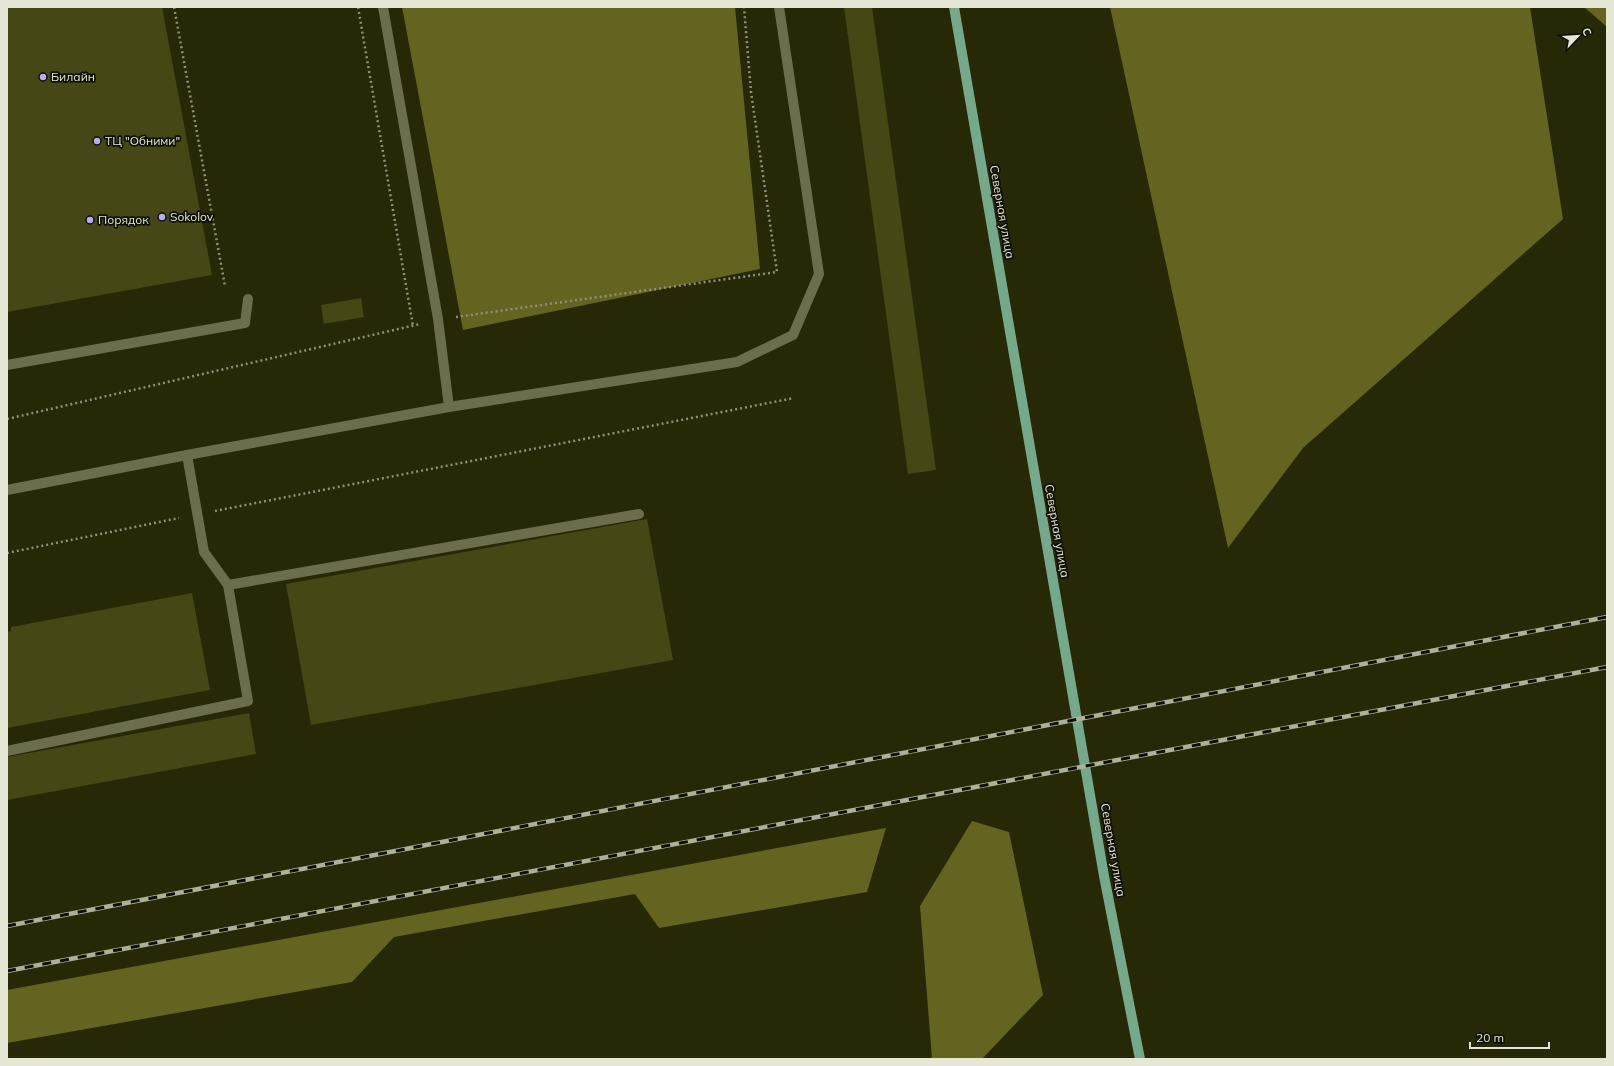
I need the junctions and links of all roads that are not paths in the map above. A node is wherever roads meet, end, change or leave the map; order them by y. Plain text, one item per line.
1 (383, 7) edge
2 (779, 7) edge
3 (954, 7) edge
4 (248, 299) dead end
5 (7, 365) edge
6 (449, 407) junction
7 (187, 455) junction
8 (7, 490) edge
9 (639, 514) dead end
10 (228, 585) junction
11 (7, 751) edge
12 (1140, 1059) edge

1 - 6 street
2 - 6 street
3 - 12 main road, Северная улица
4 - 5 street
6 - 7 street
7 - 8 street
7 - 10 street
9 - 10 street
10 - 11 street

